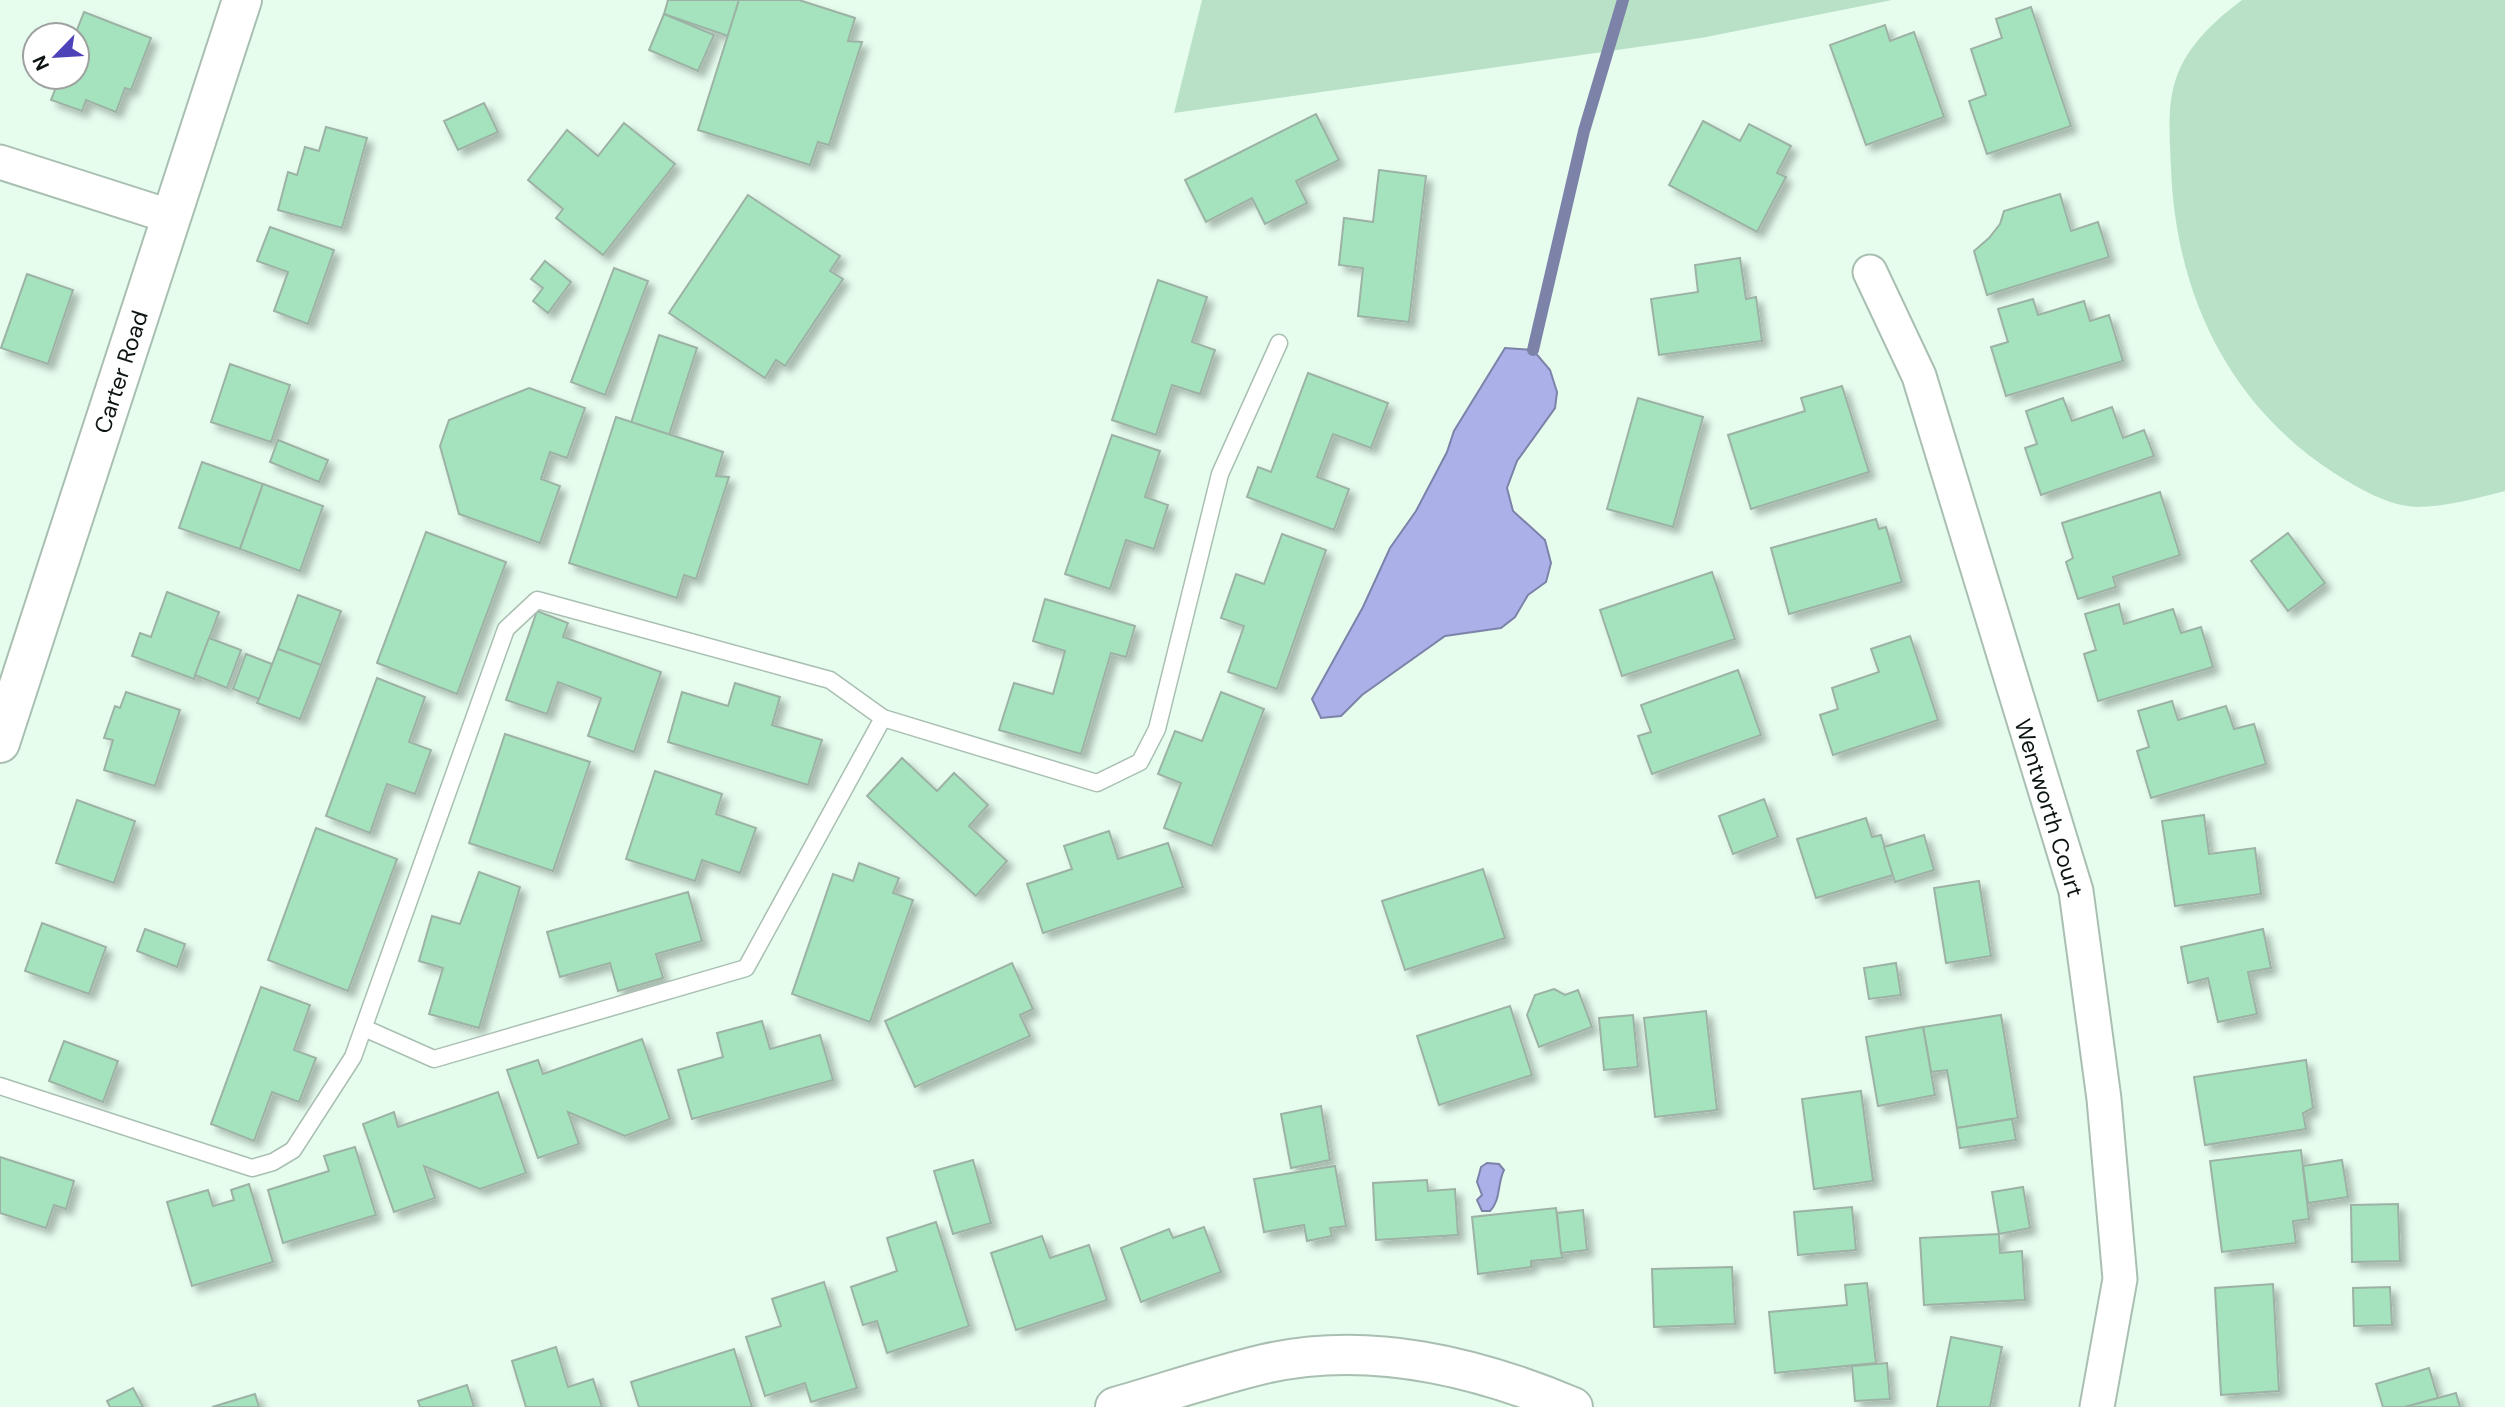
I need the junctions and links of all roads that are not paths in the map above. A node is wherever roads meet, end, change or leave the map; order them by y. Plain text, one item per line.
1 (242, 0) edge
2 (0, 162) edge
3 (172, 217) junction
4 (1870, 272) dead end
5 (1279, 343) dead end
6 (883, 718) junction
7 (0, 743) edge
8 (364, 1028) junction
9 (0, 1086) edge
10 (1186, 1397) edge
11 (1115, 1407) edge
12 (1573, 1407) edge
13 (2097, 1407) edge

1 - 3 street, Carter Road
2 - 3 street
3 - 7 street, Carter Road
4 - 13 street, Wentworth Court
5 - 6 lane
6 - 8 lane
6 - 8 lane
8 - 9 lane
10 - 11 street
10 - 12 street

